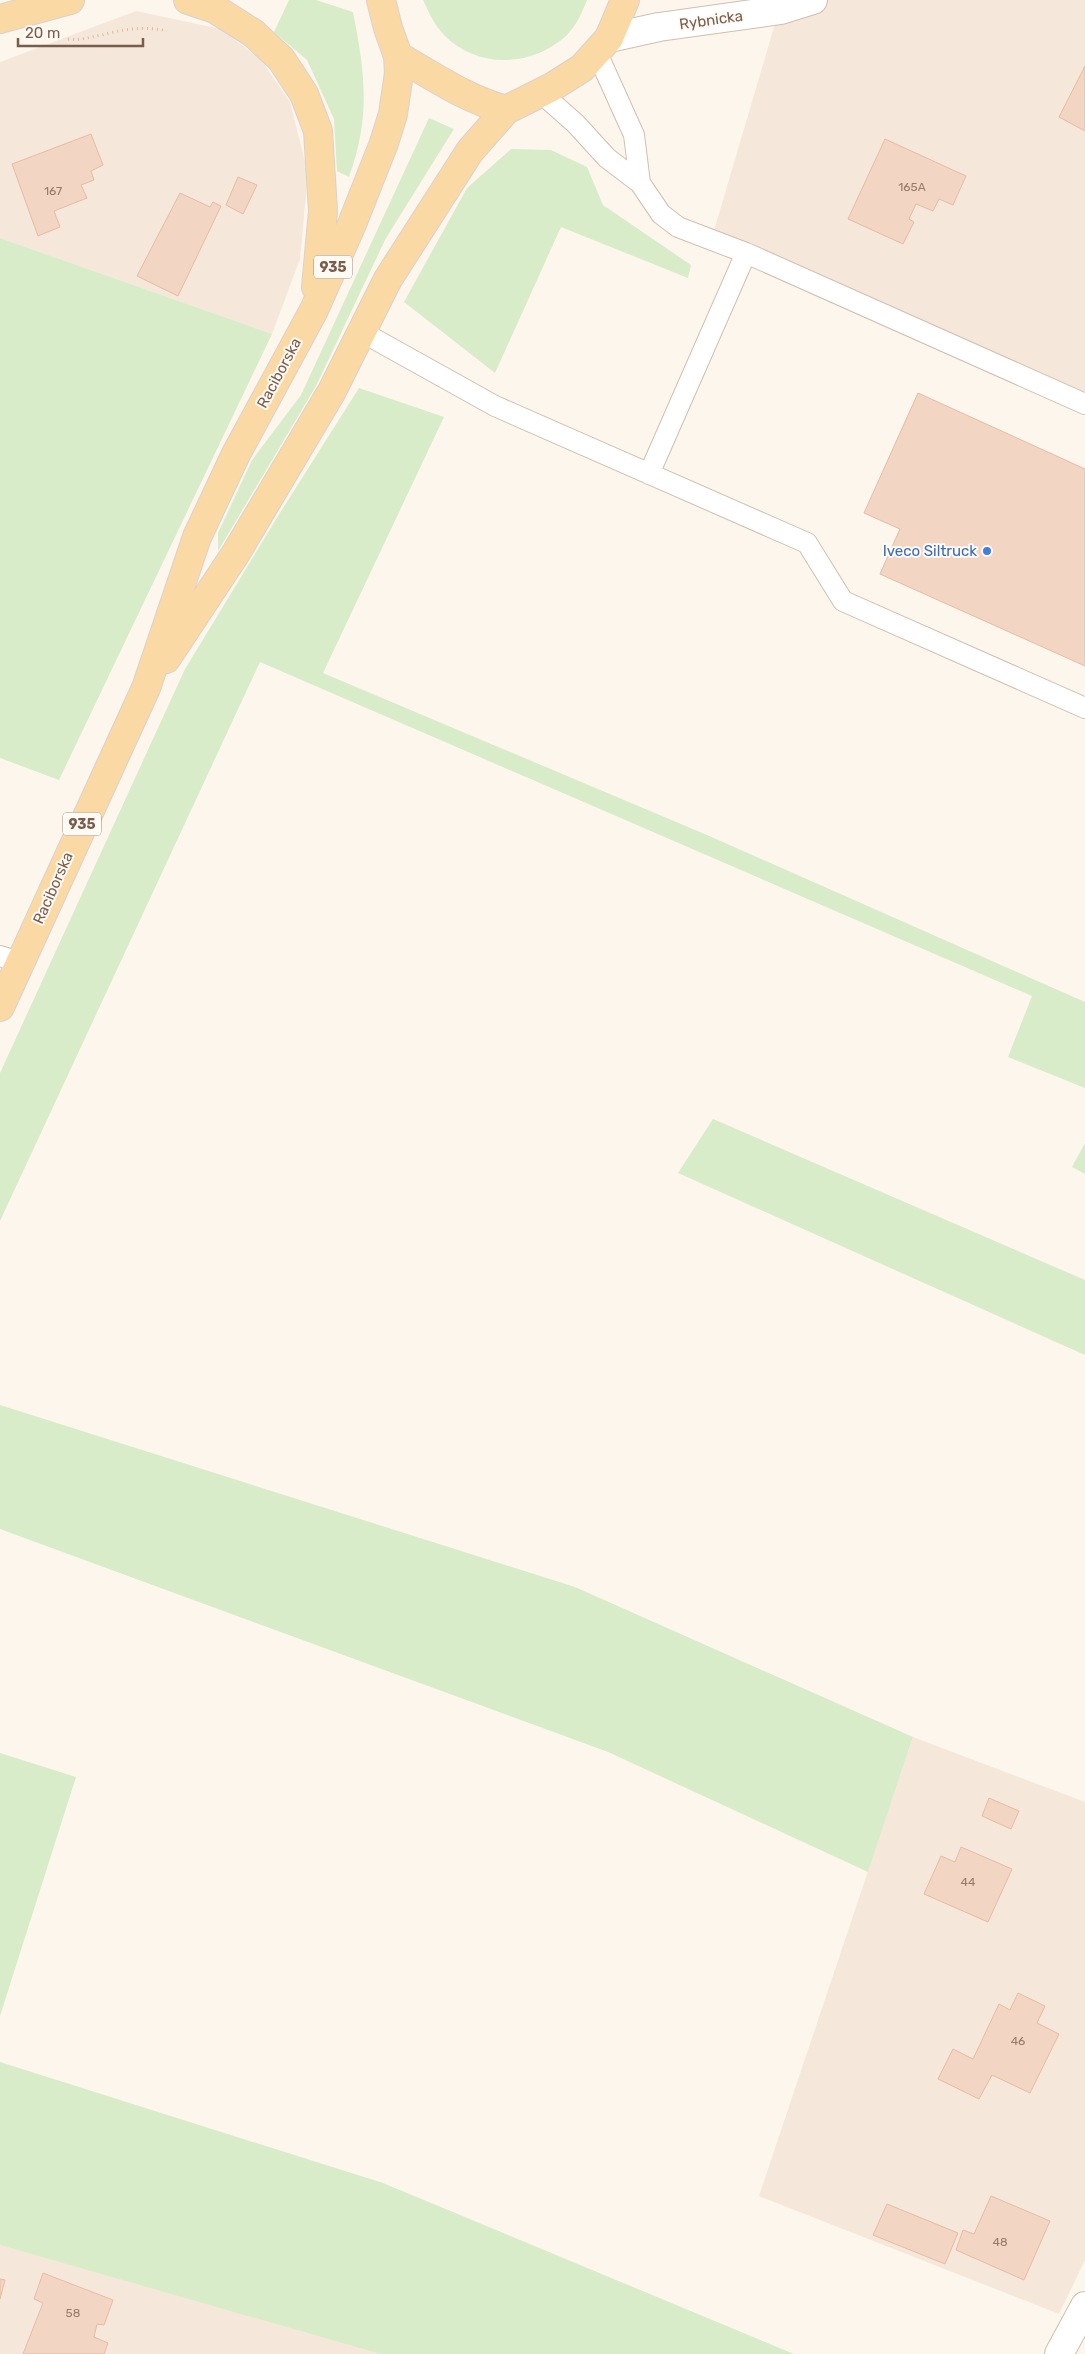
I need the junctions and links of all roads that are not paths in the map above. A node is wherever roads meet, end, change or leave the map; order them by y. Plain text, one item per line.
1 (70, 0) edge
2 (188, 0) edge
3 (625, 0) edge
4 (813, 0) edge
5 (378, 1) edge
6 (0, 19) edge
7 (603, 46) junction
8 (398, 56) junction
9 (541, 93) junction
10 (506, 110) junction
11 (640, 183) junction
12 (746, 253) junction
13 (314, 310) junction
14 (362, 332) junction
15 (1085, 404) edge
16 (648, 474) junction
17 (146, 688) junction
18 (1085, 708) edge
19 (10, 959) edge
20 (0, 1007) edge
21 (1085, 2306) edge
22 (1059, 2354) edge

1 - 6 main road
2 - 13 main road
3 - 7 main road, 935
4 - 7 street, Rybnicka
5 - 8 main road, 935
7 - 9 main road, 935
7 - 11 lane
8 - 10 main road
8 - 13 main road, Raciborska / 935
9 - 10 main road, 935
9 - 11 lane
10 - 14 main road, Raciborska / 935
11 - 12 lane
12 - 15 lane
12 - 16 lane
13 - 17 main road, Raciborska / 935
14 - 16 lane
14 - 17 main road, Raciborska / 935
16 - 18 lane
17 - 19 main road, Raciborska / 935
19 - 20 main road, Raciborska / 935
21 - 22 street

